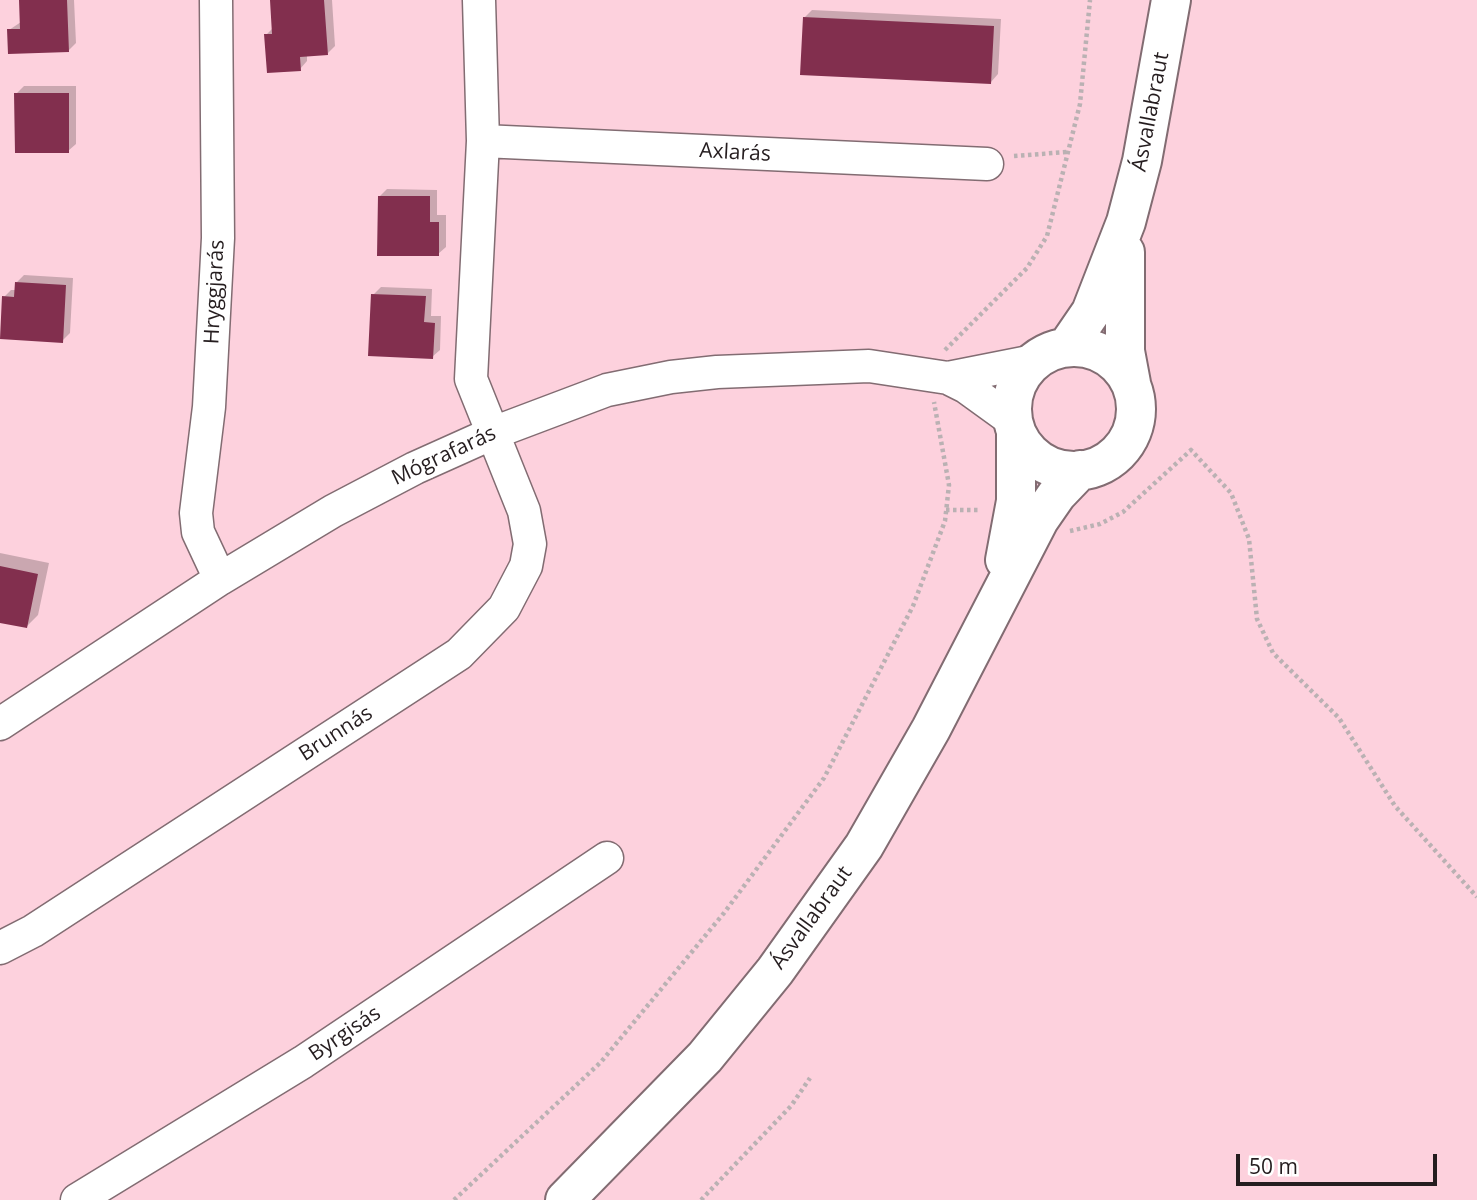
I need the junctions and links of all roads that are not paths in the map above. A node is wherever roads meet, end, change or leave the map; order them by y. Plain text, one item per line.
1 (216, 0) edge
2 (479, 0) edge
3 (1171, 0) edge
4 (483, 141) junction
5 (987, 164) road end
6 (1126, 222) junction
7 (1051, 354) junction
8 (942, 377) junction
9 (1131, 383) junction
10 (1014, 426) junction
11 (493, 433) junction
12 (1080, 470) junction
13 (220, 579) junction
14 (1000, 593) junction
15 (0, 724) edge
16 (607, 858) dead end
17 (0, 948) edge
18 (77, 1200) edge
19 (565, 1200) edge

1 - 13 street, Hryggjarás
2 - 4 street
3 - 6 main road, Ásvallabraut
4 - 5 street, Axlarás
4 - 11 street
6 - 7 main road, Ásvallabraut
6 - 9 main road, Ásvallabraut
7 - 8 street, Mógrafarás
7 - 9 main road
7 - 10 main road
8 - 10 street, Mógrafarás
8 - 11 street, Mógrafarás
9 - 12 main road
10 - 12 main road
10 - 14 main road, Ásvallabraut
11 - 13 street, Mógrafarás
11 - 17 street, Brunnás
12 - 14 main road, Ásvallabraut
13 - 15 street, Mógrafarás
14 - 19 main road, Ásvallabraut
16 - 18 street, Byrgisás

